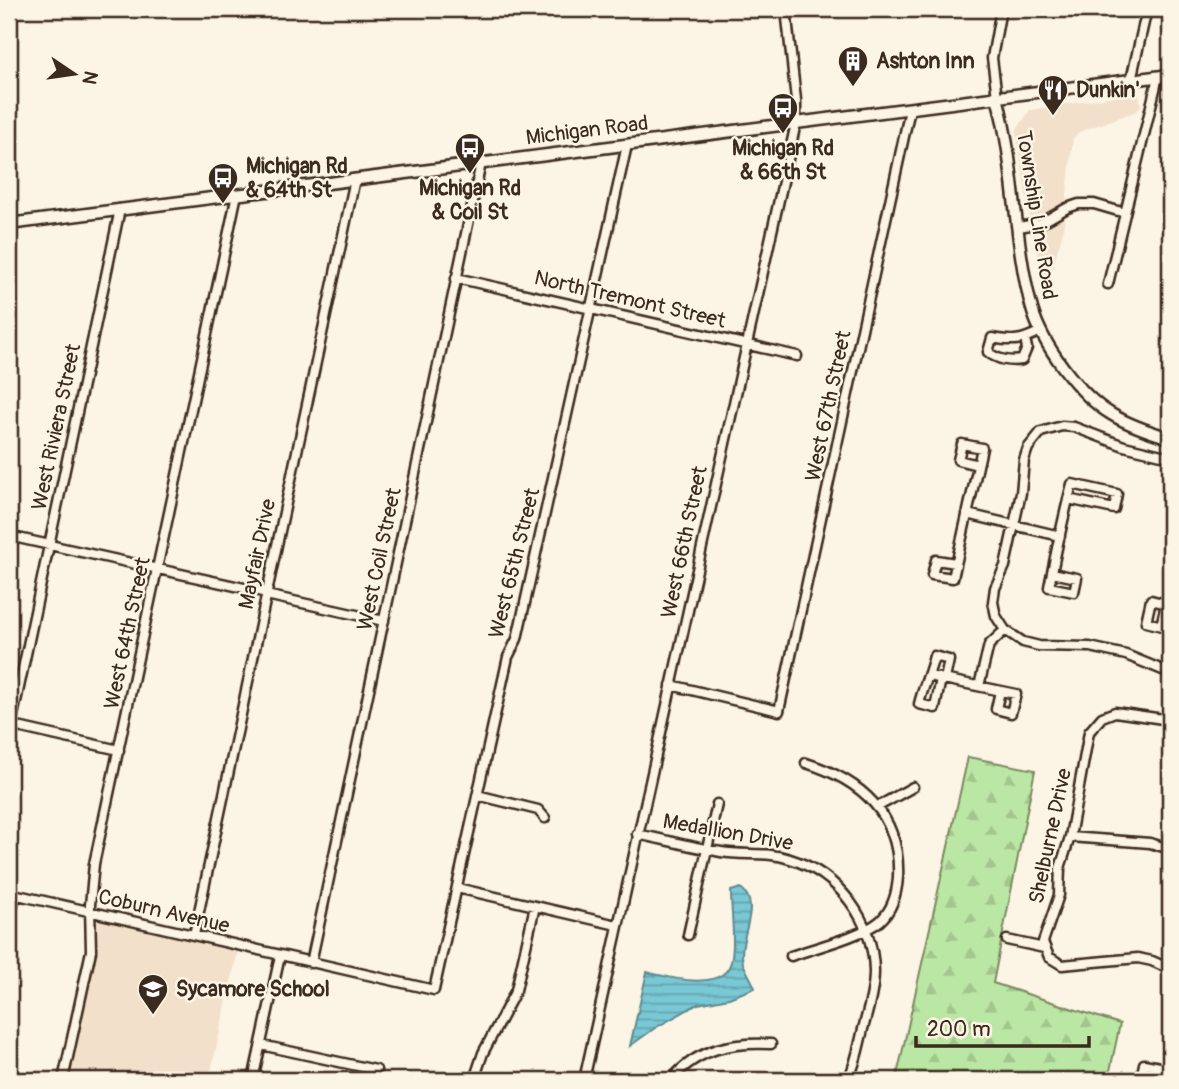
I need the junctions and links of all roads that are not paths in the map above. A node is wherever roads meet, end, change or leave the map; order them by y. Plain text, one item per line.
1 (786, 9) edge
2 (1001, 9) edge
3 (1147, 9) edge
4 (1170, 75) edge
5 (1158, 77) junction
6 (1131, 80) junction
7 (997, 97) junction
8 (910, 109) junction
9 (796, 123) junction
10 (627, 145) junction
11 (481, 163) junction
12 (355, 179) junction
13 (237, 194) junction
14 (120, 209) junction
15 (1125, 213) junction
16 (9, 224) edge
17 (1018, 227) junction
18 (456, 278) junction
19 (1108, 284) dead end
20 (591, 308) junction
21 (1041, 331) junction
22 (1025, 339) junction
23 (746, 344) junction
24 (797, 356) dead end
25 (1168, 438) edge
26 (1166, 456) edge
27 (978, 465) dead end
28 (1068, 499) junction
29 (967, 514) junction
30 (1014, 525) junction
31 (9, 536) edge
32 (1060, 536) junction
33 (49, 546) junction
34 (956, 563) dead end
35 (158, 569) junction
36 (1052, 572) dead end
37 (267, 594) junction
38 (384, 621) junction
39 (1005, 630) junction
40 (1170, 673) edge
41 (929, 676) junction
42 (943, 679) junction
43 (671, 685) junction
44 (979, 686) junction
45 (1000, 691) junction
46 (1170, 720) edge
47 (9, 728) edge
48 (119, 750) junction
49 (806, 763) dead end
50 (913, 788) dead end
51 (477, 795) junction
52 (717, 804) dead end
53 (877, 807) junction
54 (545, 818) dead end
55 (637, 834) junction
56 (1070, 837) junction
57 (707, 849) junction
58 (1170, 849) edge
59 (457, 888) junction
60 (12, 894) edge
61 (535, 906) junction
62 (90, 913) junction
63 (9, 923) edge
64 (617, 925) junction
65 (866, 930) junction
66 (194, 935) junction
67 (688, 935) dead end
68 (1007, 940) dead end
69 (1046, 951) junction
70 (280, 956) junction
71 (791, 956) dead end
72 (311, 963) junction
73 (1170, 969) edge
74 (434, 990) joint
75 (771, 1044) dead end
76 (261, 1045) junction
77 (1170, 1069) edge
78 (376, 1070) dead end
79 (63, 1080) edge
80 (253, 1080) edge
81 (474, 1080) edge
82 (584, 1080) edge
83 (671, 1080) edge
84 (848, 1080) edge
85 (1147, 1080) edge

1 - 9 street, West 66th Street
2 - 7 street
3 - 6 street
4 - 5 main road, Michigan Road
5 - 6 main road, Michigan Road
5 - 15 street
6 - 7 main road, Michigan Road
7 - 8 main road, Michigan Road
7 - 17 main road, Township Line Road
8 - 9 main road, Michigan Road
8 - 43 street, West 67th Street
9 - 10 main road, Michigan Road
9 - 23 street, West 66th Street
10 - 11 main road, Michigan Road
10 - 20 street, West 65th Street
11 - 12 main road, Michigan Road
11 - 18 street, West Coil Street
12 - 13 main road, Michigan Road
12 - 37 street, Mayfair Drive
13 - 14 main road, Michigan Road
13 - 35 street, West 64th Street
14 - 16 main road, Michigan Road
14 - 33 street, West Riviera Street
15 - 17 street
15 - 19 street
17 - 21 main road, Township Line Road
18 - 20 street, North Tremont Street
18 - 38 street, West Coil Street
20 - 23 street, North Tremont Street
20 - 51 street, West 65th Street
21 - 22 street
21 - 25 main road, Township Line Road
22 - 22 street
23 - 24 street, North Tremont Street
23 - 43 street, West 66th Street
25 - 26 street
26 - 30 street
27 - 29 street
28 - 28 street
28 - 32 street
29 - 30 street
29 - 34 street
30 - 32 street
30 - 39 street
31 - 33 street
32 - 36 street
33 - 35 street
33 - 47 street, West Riviera Street
35 - 37 street
35 - 48 street, West 64th Street
37 - 38 street
37 - 66 street, Mayfair Drive
38 - 72 street, West Coil Street
39 - 40 street
39 - 44 street
41 - 42 street
41 - 42 street
41 - 42 street
42 - 44 street
43 - 55 street, West 66th Street
44 - 45 street
45 - 45 street
46 - 56 street, Shelburne Drive
47 - 48 street
48 - 62 street, West 64th Street
49 - 53 street
50 - 53 street
51 - 54 street
51 - 59 street, West 65th Street
52 - 57 street
53 - 65 street
55 - 57 street, Medallion Drive
55 - 64 street, West 66th Street
56 - 58 street
56 - 69 street, Shelburne Drive
57 - 65 street, Medallion Drive
57 - 67 street
59 - 61 street
59 - 74 street, West 65th Street
60 - 62 street, Coburn Avenue
60 - 63 street
61 - 64 street
61 - 81 street
62 - 66 street, Coburn Avenue
62 - 79 street, West 64th Street
64 - 82 street, West 66th Street
65 - 71 street
65 - 84 street, Medallion Drive
66 - 70 street, Coburn Avenue
68 - 69 street
69 - 73 street
70 - 72 street, Coburn Avenue
70 - 76 street
72 - 74 street, Coburn Avenue
75 - 83 street
76 - 78 street
76 - 80 street
77 - 85 street

